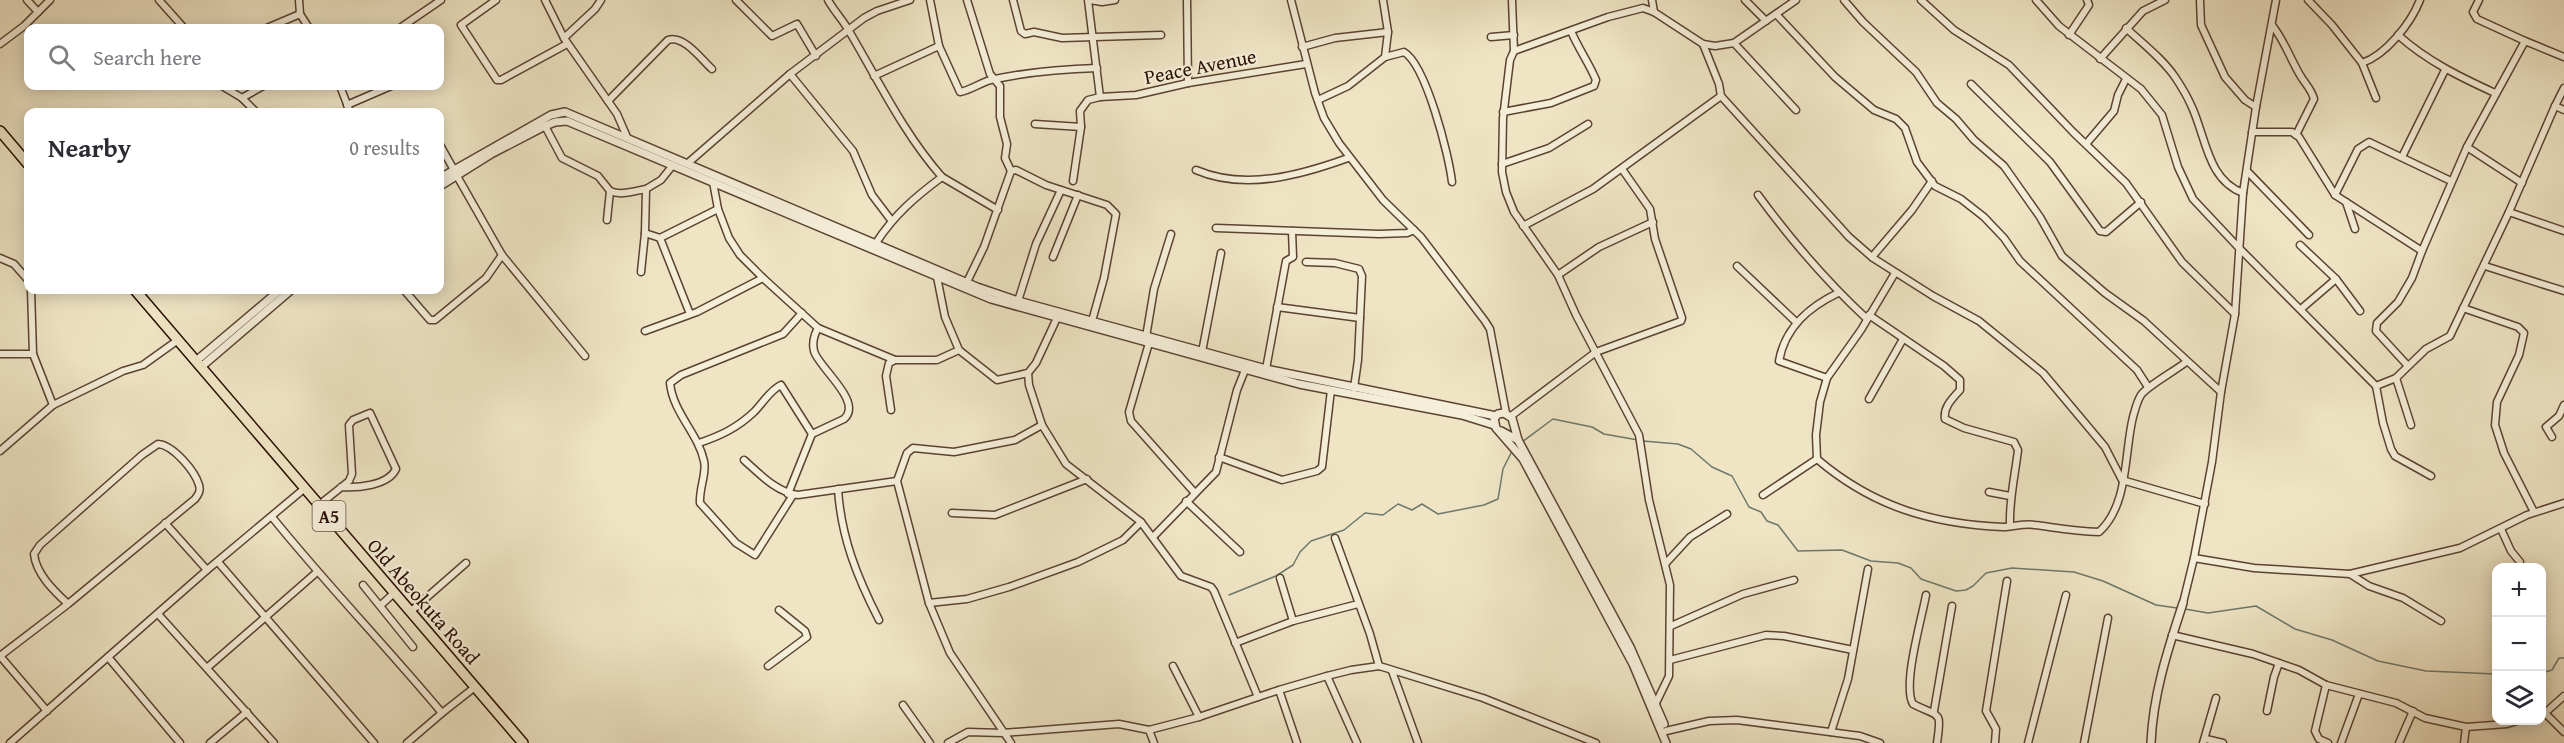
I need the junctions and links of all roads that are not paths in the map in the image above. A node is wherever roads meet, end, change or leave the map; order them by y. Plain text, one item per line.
1 (27, 0) edge
2 (50, 0) edge
3 (159, 0) edge
4 (298, 0) edge
5 (441, 0) edge
6 (496, 0) edge
7 (545, 0) edge
8 (601, 0) edge
9 (736, 0) edge
10 (828, 0) edge
11 (910, 0) edge
12 (930, 0) edge
13 (967, 0) edge
14 (1013, 0) edge
15 (1089, 0) edge
16 (1115, 0) edge
17 (1187, 0) edge
18 (1291, 0) edge
19 (1383, 0) edge
20 (1512, 0) edge
21 (1652, 0) edge
22 (1745, 0) edge
23 (1796, 0) edge
24 (1844, 0) edge
25 (1921, 0) edge
26 (2036, 0) edge
27 (2087, 0) edge
28 (2165, 0) edge
29 (2200, 0) edge
30 (2276, 0) edge
31 (2308, 0) edge
32 (2420, 0) edge
33 (2478, 0) edge
34 (38, 12) junction
35 (1654, 12) junction
36 (300, 14) junction
37 (1776, 14) junction
38 (1766, 21) junction
39 (180, 24) edge
40 (276, 24) edge
41 (306, 24) edge
42 (406, 24) edge
43 (2272, 25) junction
44 (2126, 28) junction
45 (849, 30) junction
46 (1571, 31) junction
47 (1388, 32) junction
48 (1514, 34) junction
49 (1161, 35) dead end
50 (2069, 35) junction
51 (2398, 35) junction
52 (1491, 37) dead end
53 (1094, 38) junction
54 (566, 41) junction
55 (2525, 41) junction
56 (1734, 43) junction
57 (0, 44) edge
58 (1703, 44) junction
59 (939, 46) junction
60 (1302, 47) junction
61 (1514, 51) junction
62 (816, 56) junction
63 (1385, 57) junction
64 (2564, 57) edge
65 (2100, 58) junction
66 (2362, 63) junction
67 (1306, 64) junction
68 (1097, 68) junction
69 (712, 69) dead end
70 (2445, 70) junction
71 (790, 74) junction
72 (874, 76) junction
73 (993, 79) junction
74 (2126, 79) junction
75 (1188, 83) junction
76 (1971, 84) dead end
77 (2564, 88) edge
78 (229, 90) edge
79 (255, 90) edge
80 (341, 90) edge
81 (382, 90) edge
82 (2495, 93) junction
83 (1721, 96) junction
84 (1100, 97) junction
85 (242, 98) junction
86 (2376, 98) dead end
87 (1318, 100) junction
88 (608, 101) junction
89 (347, 105) junction
90 (2555, 106) junction
91 (2256, 107) junction
92 (252, 108) edge
93 (348, 108) edge
94 (1796, 110) dead end
95 (2564, 110) edge
96 (1503, 112) junction
97 (1035, 124) dead end
98 (1588, 124) dead end
99 (545, 126) junction
100 (1081, 127) junction
101 (0, 131) edge
102 (2252, 132) junction
103 (2296, 135) junction
104 (627, 137) junction
105 (2086, 144) junction
106 (2467, 147) junction
107 (444, 152) edge
108 (2402, 157) junction
109 (1348, 158) junction
110 (24, 159) edge
111 (688, 163) junction
112 (1502, 164) junction
113 (673, 165) junction
114 (1622, 169) junction
115 (1196, 170) dead end
116 (1011, 171) junction
117 (2247, 171) junction
118 (456, 173) junction
119 (444, 177) edge
120 (942, 177) junction
121 (1073, 181) dead end
122 (2451, 181) junction
123 (713, 182) junction
124 (1452, 182) dead end
125 (1932, 182) junction
126 (444, 183) edge
127 (2522, 183) junction
128 (646, 189) junction
129 (1061, 190) junction
130 (610, 191) junction
131 (2243, 193) junction
132 (1078, 195) junction
133 (1758, 195) dead end
134 (2335, 195) junction
135 (2141, 202) junction
136 (2346, 202) junction
137 (718, 209) junction
138 (998, 210) junction
139 (2509, 212) junction
140 (891, 219) junction
141 (607, 220) dead end
142 (1653, 222) junction
143 (1523, 226) junction
144 (1216, 228) dead end
145 (2355, 229) dead end
146 (1414, 230) junction
147 (1292, 231) junction
148 (2564, 231) edge
149 (645, 233) junction
150 (1171, 234) dead end
151 (2309, 235) dead end
152 (660, 238) junction
153 (876, 243) junction
154 (2300, 245) dead end
155 (2239, 248) junction
156 (2422, 251) junction
157 (1221, 253) dead end
158 (502, 255) junction
159 (1053, 256) dead end
160 (1872, 257) junction
161 (0, 258) edge
162 (1306, 262) dead end
163 (1737, 266) dead end
164 (2485, 266) junction
165 (641, 272) dead end
166 (1895, 273) junction
167 (24, 275) edge
168 (1558, 275) junction
169 (937, 277) junction
170 (763, 278) junction
171 (2336, 279) junction
172 (967, 282) junction
173 (2564, 291) edge
174 (1838, 293) junction
175 (31, 294) edge
176 (138, 294) edge
177 (276, 294) edge
178 (286, 294) edge
179 (407, 294) edge
180 (1018, 301) junction
181 (1277, 307) junction
182 (2463, 308) junction
183 (2301, 309) junction
184 (2360, 311) dead end
185 (802, 313) junction
186 (690, 314) junction
187 (2235, 314) junction
188 (1868, 317) junction
189 (1057, 318) junction
190 (1360, 318) junction
191 (1092, 321) junction
192 (1796, 322) junction
193 (818, 328) junction
194 (645, 331) dead end
195 (1903, 339) junction
196 (178, 340) junction
197 (1147, 340) junction
198 (958, 350) junction
199 (1202, 352) junction
200 (1596, 352) junction
201 (0, 354) edge
202 (33, 354) junction
203 (585, 356) dead end
204 (895, 360) junction
205 (2186, 362) junction
206 (198, 364) junction
207 (2408, 366) junction
208 (1266, 369) junction
209 (1245, 370) junction
210 (1028, 374) junction
211 (1827, 378) junction
212 (2396, 378) junction
213 (2376, 386) junction
214 (2148, 387) junction
215 (1354, 388) junction
216 (1331, 390) junction
217 (2221, 392) junction
218 (1869, 399) dead end
219 (53, 405) junction
220 (2564, 405) edge
221 (891, 410) dead end
222 (1508, 415) junction
223 (1496, 416) junction
224 (1042, 425) junction
225 (1494, 425) junction
226 (2411, 425) dead end
227 (812, 434) junction
228 (2552, 437) dead end
229 (699, 443) junction
230 (1517, 445) junction
231 (0, 451) edge
232 (1219, 457) junction
233 (1817, 459) junction
234 (744, 460) dead end
235 (2431, 476) dead end
236 (1087, 479) junction
237 (2122, 480) junction
238 (897, 481) junction
239 (341, 487) junction
240 (305, 488) junction
241 (838, 489) junction
242 (1194, 492) junction
243 (1989, 492) dead end
244 (790, 494) junction
245 (1763, 495) dead end
246 (2010, 496) junction
247 (1186, 501) junction
248 (2564, 503) edge
249 (2205, 504) junction
250 (319, 505) junction
251 (2534, 512) junction
252 (952, 513) dead end
253 (1727, 514) dead end
254 (272, 516) junction
255 (1141, 522) junction
256 (165, 523) junction
257 (2010, 526) junction
258 (2500, 529) junction
259 (1153, 537) junction
260 (1335, 538) dead end
261 (1240, 552) dead end
262 (2194, 558) junction
263 (218, 562) junction
264 (1666, 562) junction
265 (2520, 562) dead end
266 (466, 563) dead end
267 (1868, 569) dead end
268 (207, 570) junction
269 (317, 572) junction
270 (2350, 574) junction
271 (1280, 578) dead end
272 (1794, 580) dead end
273 (2007, 581) dead end
274 (363, 585) dead end
275 (394, 593) junction
276 (1926, 595) dead end
277 (2066, 595) dead end
278 (929, 603) junction
279 (2183, 603) joint
280 (69, 604) junction
281 (1358, 604) junction
282 (381, 605) junction
283 (1952, 606) dead end
284 (779, 610) dead end
285 (410, 612) junction
286 (158, 614) junction
287 (266, 618) junction
288 (2108, 618) dead end
289 (879, 620) dead end
290 (1293, 621) junction
291 (2441, 621) dead end
292 (1671, 626) junction
293 (2172, 635) junction
294 (1235, 643) junction
295 (413, 647) dead end
296 (1853, 650) junction
297 (0, 656) edge
298 (108, 657) junction
299 (1670, 660) junction
300 (2279, 663) junction
301 (768, 666) dead end
302 (1173, 666) dead end
303 (1379, 666) junction
304 (208, 667) junction
305 (1392, 671) junction
306 (1327, 676) junction
307 (2326, 685) junction
308 (475, 687) junction
309 (1279, 690) junction
310 (2359, 694) junction
311 (2564, 696) edge
312 (1258, 697) junction
313 (2216, 698) dead end
314 (1656, 703) junction
315 (903, 705) dead end
316 (46, 711) junction
317 (1934, 711) junction
318 (2267, 711) dead end
319 (2414, 711) junction
320 (2546, 711) edge
321 (247, 712) junction
322 (442, 713) junction
323 (1198, 717) junction
324 (2546, 717) edge
325 (2493, 725) edge
326 (2466, 727) junction
327 (1149, 730) junction
328 (1666, 731) junction
329 (1832, 732) junction
330 (2564, 732) edge
331 (1003, 733) junction
332 (2205, 741) edge
333 (10, 743) edge
334 (180, 743) edge
335 (210, 743) edge
336 (274, 743) edge
337 (374, 743) edge
338 (407, 743) edge
339 (522, 743) edge
340 (930, 743) edge
341 (948, 743) edge
342 (1011, 743) edge
343 (1154, 743) edge
344 (1297, 743) edge
345 (1357, 743) edge
346 (1418, 743) edge
347 (1596, 743) edge
348 (1666, 743) edge
349 (1670, 743) edge
350 (1880, 743) edge
351 (1937, 743) edge
352 (1995, 743) edge
353 (2028, 743) edge
354 (2084, 743) edge
355 (2151, 743) edge
356 (2223, 743) edge
357 (2328, 743) edge
358 (2340, 743) edge
359 (2398, 743) edge
360 (2464, 743) edge

1 - 34 street
2 - 34 street
3 - 39 street
4 - 36 street
5 - 42 street
6 - 54 street
7 - 54 street
8 - 54 street
9 - 62 street
10 - 45 street
11 - 45 street
12 - 59 street
13 - 73 street
14 - 53 street
15 - 16 street
15 - 53 street
17 - 75 street
18 - 60 street
19 - 47 street
20 - 48 street
21 - 35 street
22 - 38 street
23 - 37 street
24 - 205 street
25 - 105 street
26 - 50 street
27 - 50 street
28 - 44 street
29 - 91 street
30 - 43 street
31 - 66 street
32 - 51 street
33 - 55 street
34 - 57 street
35 - 46 street
35 - 58 street
36 - 40 street
36 - 41 street
37 - 38 street
37 - 125 street
38 - 56 street
43 - 91 street
43 - 103 street
44 - 65 street
44 - 131 street
45 - 62 street
45 - 72 street
46 - 61 street
46 - 96 street
47 - 60 street
47 - 63 street
48 - 52 street
48 - 61 street
49 - 53 street
50 - 65 street
51 - 66 street
51 - 70 street
53 - 68 street
54 - 88 street
55 - 64 street
55 - 82 street
56 - 58 street
56 - 94 street
58 - 83 street
59 - 72 street
59 - 73 street
60 - 67 street
61 - 96 street
62 - 71 street
63 - 87 street
63 - 124 street
65 - 74 street
66 - 86 street
67 - 75 street, Peace Avenue
67 - 87 street
68 - 73 street
68 - 84 street
69 - 88 street
70 - 82 street
70 - 108 street
71 - 111 street
71 - 140 street
72 - 120 street
73 - 116 street
74 - 105 street
74 - 155 street
75 - 84 street, Peace Avenue
76 - 135 street
77 - 90 street
78 - 85 street
79 - 85 street
80 - 89 street
81 - 89 street
82 - 106 street
83 - 114 street
83 - 160 street
84 - 100 street
85 - 92 street
87 - 109 street
88 - 104 street
89 - 93 street
90 - 95 street
90 - 127 street
91 - 102 street
96 - 112 street
97 - 100 street
98 - 112 street
99 - 113 street
99 - 118 street
99 - 130 street
100 - 121 street
101 - 110 highway
102 - 103 street
102 - 117 street
103 - 134 street
104 - 111 street
104 - 118 street
105 - 135 street
106 - 122 street
106 - 127 street
107 - 118 street
108 - 122 street
108 - 134 street
109 - 115 street
109 - 146 street
111 - 153 street
112 - 143 street
113 - 123 street
113 - 128 street
114 - 142 street
114 - 143 street
116 - 129 street
116 - 138 street
117 - 131 street
117 - 151 street
118 - 119 street
118 - 126 street
118 - 158 street
120 - 138 street
120 - 140 street
122 - 156 street
123 - 137 street
123 - 169 street
125 - 160 street
125 - 214 street
127 - 139 street
128 - 130 street
128 - 149 street
129 - 132 street
129 - 180 street
130 - 141 street
131 - 155 street
132 - 159 street
132 - 191 street
133 - 174 street
134 - 136 street
135 - 187 street
136 - 145 street
136 - 156 street
137 - 152 street
137 - 170 street
138 - 172 street
139 - 148 street
139 - 164 street
140 - 153 street
142 - 168 street
142 - 200 street
143 - 168 street
144 - 147 street
146 - 147 street
146 - 222 street
147 - 181 street
149 - 152 street
149 - 165 street
150 - 197 street
152 - 186 street
153 - 172 street
154 - 171 street
155 - 183 street
155 - 187 street
156 - 207 street
157 - 199 street
158 - 179 street
158 - 203 street
160 - 166 street
161 - 167 street
162 - 190 street
163 - 192 street
164 - 173 street
164 - 182 street
166 - 188 street
166 - 237 street
168 - 200 street
169 - 189 street
169 - 198 street
170 - 185 street
170 - 186 street
171 - 183 street
171 - 184 street
172 - 180 street
174 - 188 street
174 - 192 street
175 - 202 street
176 - 196 highway, Old Abeokuta Road / A5
177 - 206 street
178 - 206 street
180 - 191 street
181 - 190 street
181 - 208 street
182 - 207 street
182 - 251 street
183 - 213 street
185 - 193 street
185 - 229 street
186 - 194 street
187 - 217 street
188 - 195 street
188 - 211 street
189 - 197 street
189 - 210 street
190 - 215 street
191 - 197 street
192 - 211 street
193 - 204 street
193 - 227 street
195 - 218 street
195 - 246 street
196 - 206 highway, Old Abeokuta Road / A5
196 - 219 street
197 - 199 street
197 - 209 street
197 - 242 street
198 - 204 street
198 - 210 street
199 - 208 street
200 - 222 street
200 - 264 street
201 - 202 street
202 - 219 street
204 - 221 street
205 - 214 street
205 - 217 street
206 - 240 highway, Old Abeokuta Road / A5
207 - 212 street
208 - 215 street
209 - 216 street
209 - 232 street
210 - 224 street
211 - 233 street
212 - 213 street
212 - 226 street
213 - 235 street
214 - 237 street
215 - 223 street
216 - 225 street
216 - 232 street
217 - 249 street
219 - 231 street
220 - 228 street
222 - 223 street
222 - 230 street
223 - 225 street
224 - 236 street
224 - 238 street
225 - 230 street
227 - 229 street
227 - 244 street
229 - 244 street
230 - 314 street
230 - 348 street
232 - 242 street
233 - 245 street
233 - 257 street
234 - 244 street
236 - 252 street
236 - 255 street
237 - 249 street
237 - 257 street
238 - 241 street
238 - 278 street
239 - 239 street
239 - 250 street
240 - 250 highway, Old Abeokuta Road / A5
240 - 254 street
241 - 244 street
241 - 289 street
242 - 247 street
243 - 246 street
246 - 257 street
247 - 259 street
247 - 261 street
248 - 251 street
249 - 262 street
250 - 275 highway, Old Abeokuta Road / A5
251 - 258 street
253 - 264 street
254 - 263 street
254 - 269 street
255 - 259 street
255 - 278 street
256 - 268 street
256 - 280 street
256 - 280 street
258 - 265 street
258 - 270 street
259 - 294 street
260 - 281 street
262 - 270 street
262 - 279 street
263 - 268 street
263 - 287 street
264 - 292 street
266 - 285 street
267 - 296 street
268 - 286 street
269 - 287 street
269 - 322 street
270 - 291 street
271 - 290 street
272 - 292 street
273 - 352 street
274 - 282 street
275 - 282 street
275 - 285 highway, Old Abeokuta Road / A5
276 - 317 street
277 - 353 street
278 - 331 street
279 - 293 street
280 - 297 street
281 - 290 street
281 - 303 street
282 - 295 street
283 - 317 street
284 - 301 street
285 - 308 highway, Old Abeokuta Road / A5
286 - 298 street
286 - 304 street
287 - 304 street
287 - 337 street
288 - 354 street
290 - 294 street
292 - 299 street
293 - 300 street
293 - 355 street
294 - 312 street
296 - 299 street
296 - 329 street
297 - 316 street
298 - 316 street
298 - 334 street
299 - 314 street
300 - 307 street
300 - 318 street
302 - 323 street
303 - 305 street
303 - 306 street
304 - 321 street
305 - 346 street
305 - 347 street
306 - 309 street
306 - 345 street
307 - 310 street
307 - 357 street
308 - 322 street
308 - 339 highway, Old Abeokuta Road / A5
309 - 312 street
309 - 344 street
310 - 319 street
310 - 358 street
311 - 320 street
312 - 323 street
313 - 332 street
314 - 328 street
315 - 340 street
316 - 333 street
317 - 351 street
319 - 326 street
319 - 359 street
321 - 335 street
321 - 336 street
322 - 338 street
323 - 327 street
324 - 330 street
325 - 326 street
326 - 360 street
327 - 331 street
327 - 343 street
328 - 329 street
328 - 349 street
329 - 350 street
331 - 341 street
331 - 342 street
332 - 356 street

